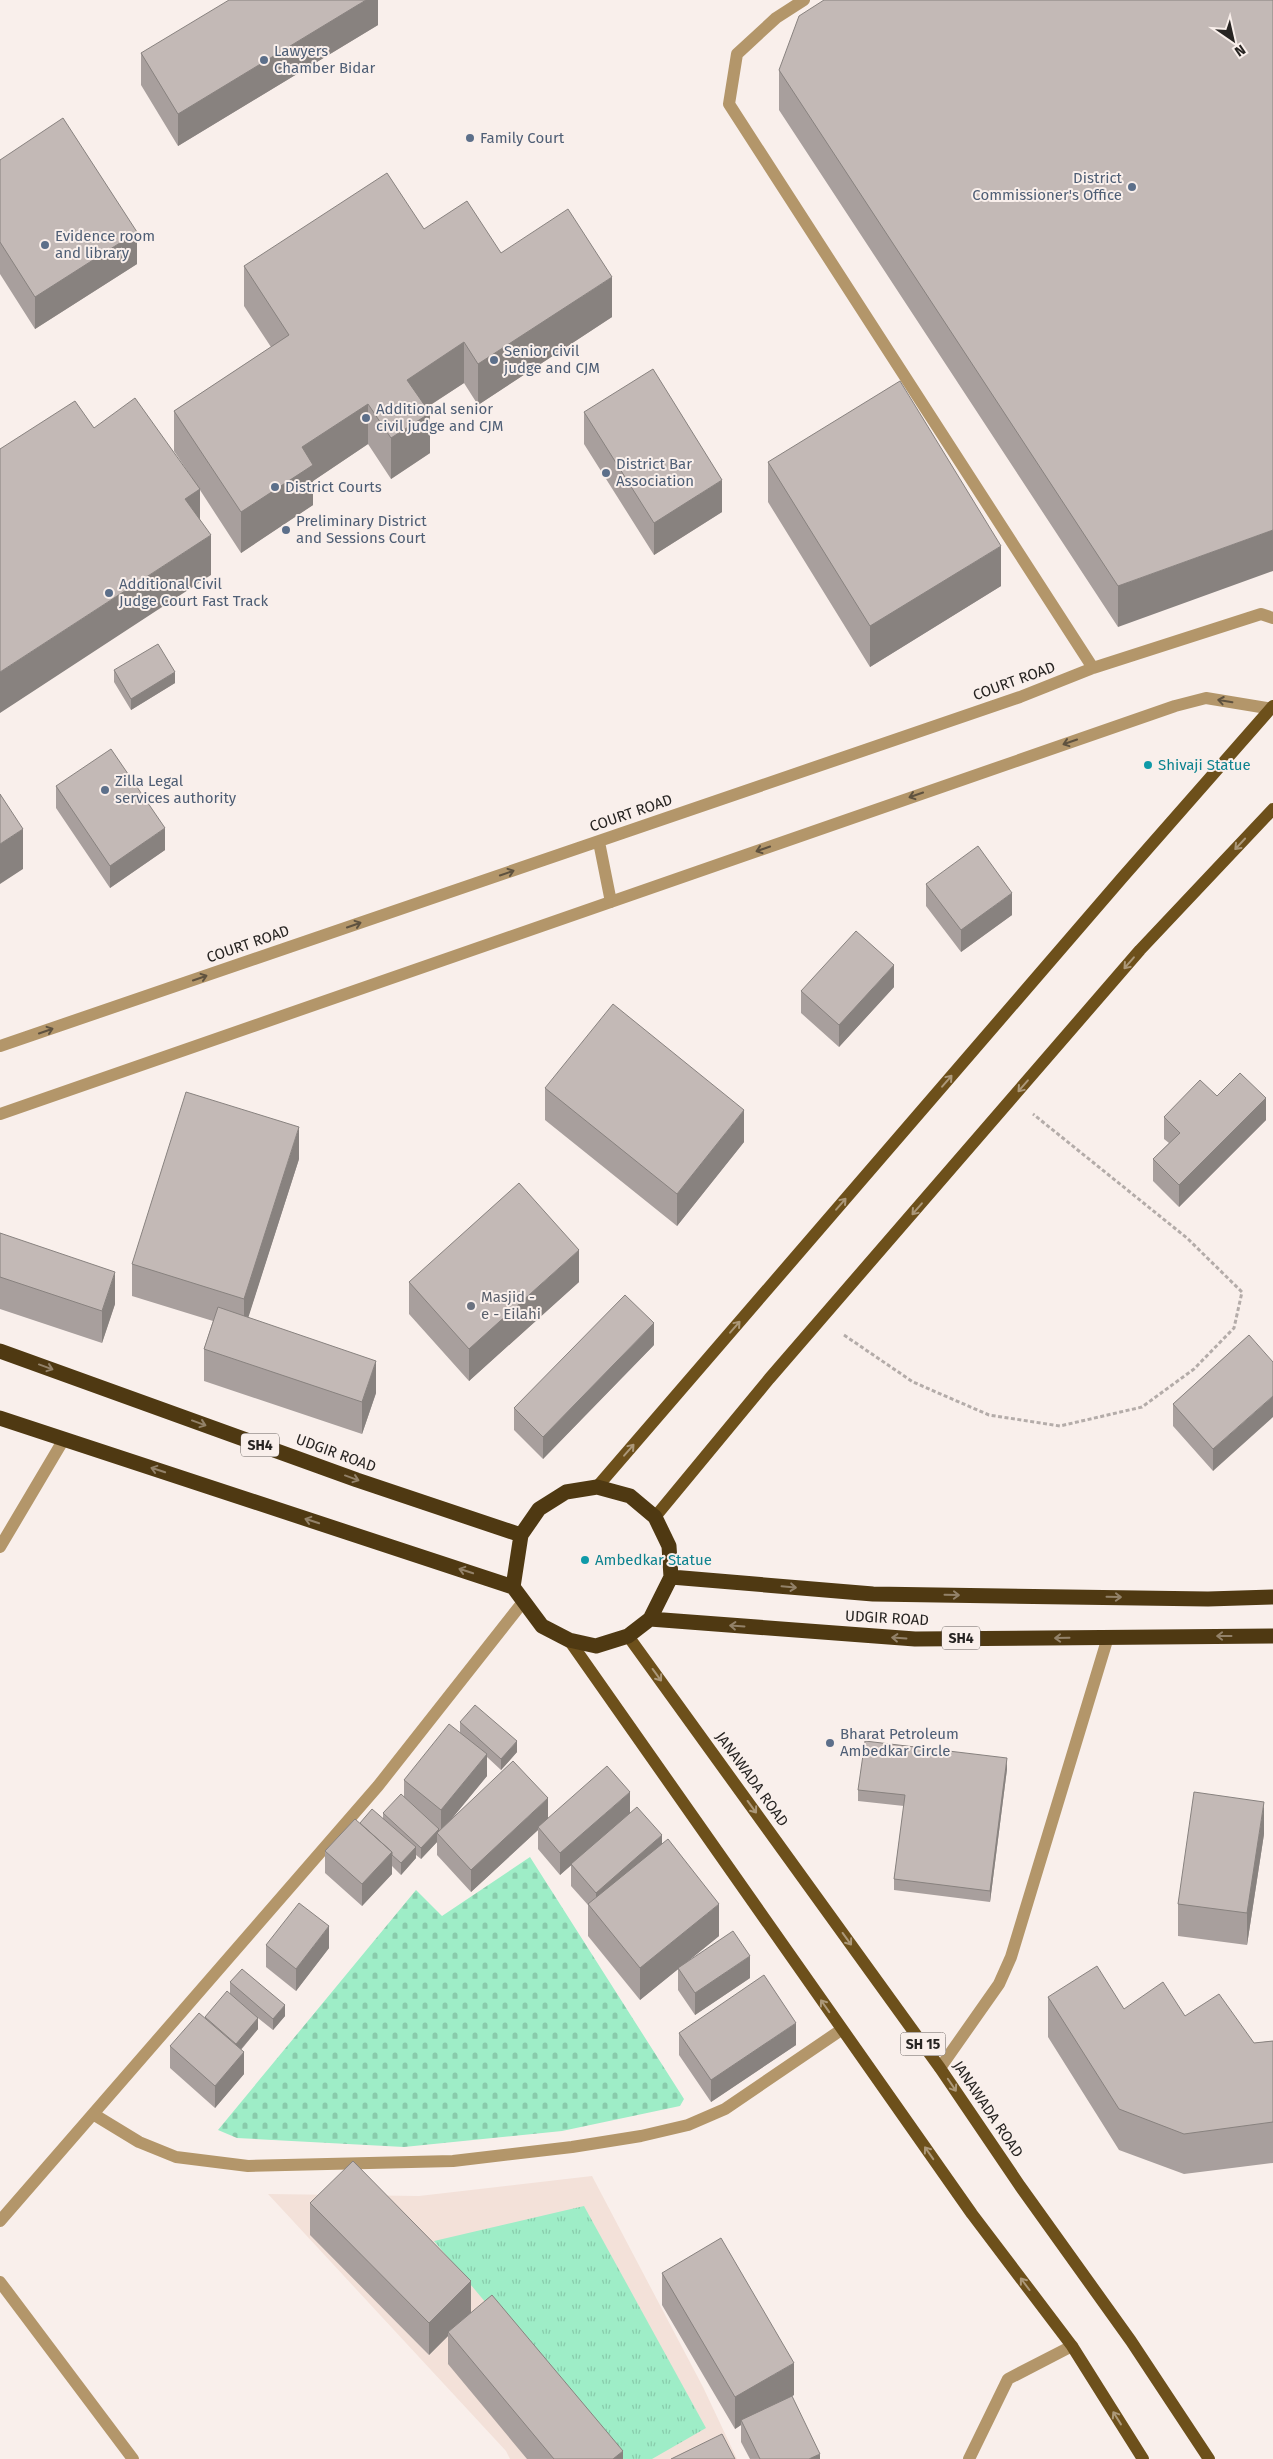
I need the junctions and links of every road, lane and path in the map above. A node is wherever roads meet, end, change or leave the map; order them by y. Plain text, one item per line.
1 (804, 0) edge
2 (1273, 618) edge
3 (1093, 668) junction
4 (1272, 708) edge
5 (1273, 809) edge
6 (599, 842) junction
7 (611, 902) junction
8 (0, 1046) edge
9 (1013, 1098) junction
10 (0, 1114) edge
11 (821, 1320) junction
12 (0, 1351) edge
13 (0, 1418) edge
14 (64, 1439) junction
15 (597, 1487) junction
16 (656, 1517) junction
17 (521, 1535) junction
18 (0, 1548) edge
19 (671, 1577) junction
20 (513, 1587) junction
21 (1273, 1597) edge
22 (524, 1602) junction
23 (650, 1619) junction
24 (628, 1636) junction
25 (1273, 1636) edge
26 (1108, 1637) junction
27 (569, 1640) junction
28 (841, 2030) junction
29 (940, 2068) junction
30 (93, 2114) junction
31 (0, 2221) edge
32 (0, 2282) edge
33 (1072, 2346) junction
34 (133, 2459) edge
35 (969, 2459) edge
36 (1143, 2459) edge
37 (1209, 2459) edge

1 - 3 street
2 - 3 street, COURT ROAD
3 - 6 street, COURT ROAD
4 -> 7 street
15 -> 4 main road
5 -> 9 main road
6 - 7 street
8 -> 6 street, COURT ROAD
7 - 10 street
9 -> 11 main road
9 - 11 path
11 - 16 main road
12 -> 17 highway, UDGIR ROAD / SH4
13 - 14 highway
14 - 18 street
20 -> 14 highway
15 - 16 highway
15 - 17 highway
16 - 19 highway
17 - 20 highway
19 -> 21 highway, UDGIR ROAD
19 - 23 highway
20 - 22 highway
22 - 27 highway
22 - 30 street
23 - 24 highway
26 -> 23 highway, UDGIR ROAD / SH4
24 - 27 highway
24 -> 29 main road, JANAWADA ROAD / SH 15
25 -> 26 highway, UDGIR ROAD / SH4
26 - 29 street
28 -> 27 main road
28 - 30 street
33 -> 28 main road
29 -> 37 main road, JANAWADA ROAD / SH 15
30 - 31 street
32 - 34 street
33 - 35 street
36 -> 33 main road

